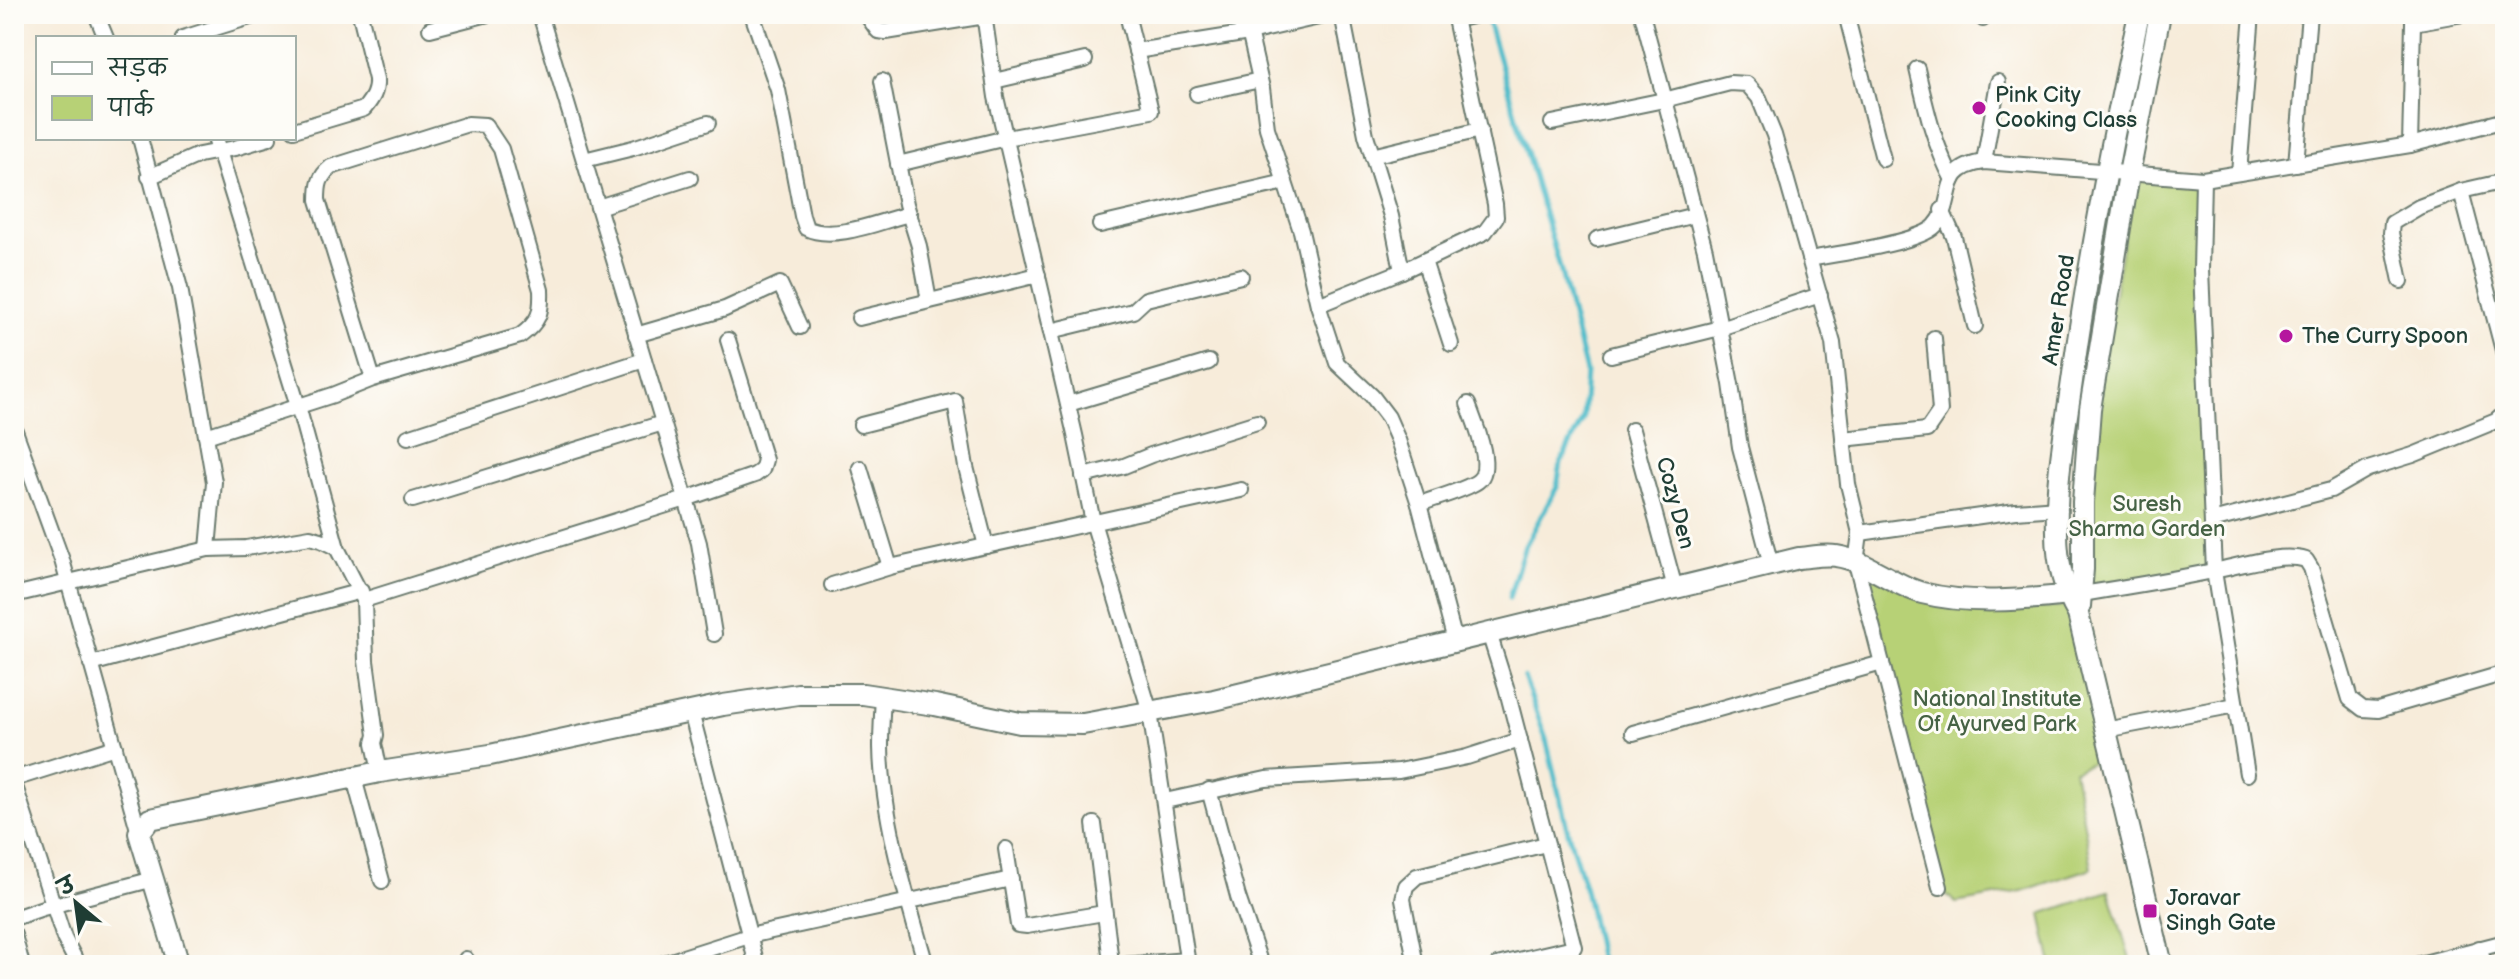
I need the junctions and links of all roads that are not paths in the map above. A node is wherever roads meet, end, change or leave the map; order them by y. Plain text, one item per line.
1 (96, 14) edge
2 (260, 14) edge
3 (360, 14) edge
4 (488, 14) edge
5 (540, 14) edge
6 (752, 14) edge
7 (866, 14) edge
8 (1127, 14) edge
9 (1245, 14) edge
10 (1332, 14) edge
11 (1342, 14) edge
12 (1480, 14) edge
13 (1642, 14) edge
14 (1846, 14) edge
15 (2139, 14) edge
16 (2160, 14) edge
17 (2252, 14) edge
18 (2309, 14) edge
19 (2463, 14) edge
20 (984, 15) edge
21 (1455, 17) edge
22 (2413, 18) edge
23 (430, 29) dead end
24 (214, 33) edge
25 (1249, 33) junction
26 (105, 36) edge
27 (1136, 51) junction
28 (1085, 60) dead end
29 (1917, 69) dead end
30 (1260, 80) junction
31 (882, 81) dead end
32 (994, 81) junction
33 (1998, 82) dead end
34 (1197, 94) dead end
35 (1664, 100) junction
36 (2505, 120) edge
37 (708, 123) dead end
38 (1552, 123) dead end
39 (296, 129) edge
40 (1480, 130) junction
41 (1006, 138) junction
42 (140, 140) edge
43 (252, 140) edge
44 (217, 144) edge
45 (2410, 145) junction
46 (1372, 156) junction
47 (1883, 159) dead end
48 (584, 160) junction
49 (1984, 162) junction
50 (898, 164) junction
51 (2296, 164) junction
52 (2105, 172) junction
53 (2239, 173) junction
54 (2129, 174) junction
55 (149, 177) junction
56 (690, 178) dead end
57 (2203, 179) junction
58 (1953, 180) junction
59 (2505, 181) edge
60 (1285, 182) junction
61 (2461, 191) junction
62 (598, 207) junction
63 (1942, 210) junction
64 (909, 214) junction
65 (1695, 215) junction
66 (1100, 225) dead end
67 (1597, 239) dead end
68 (1809, 259) junction
69 (1424, 261) junction
70 (1402, 271) junction
71 (1038, 275) junction
72 (1241, 276) dead end
73 (2401, 281) dead end
74 (1820, 295) junction
75 (929, 301) junction
76 (1318, 305) junction
77 (859, 318) dead end
78 (1975, 326) dead end
79 (800, 327) dead end
80 (1720, 328) junction
81 (1051, 331) junction
82 (636, 335) junction
83 (1934, 338) dead end
84 (728, 340) dead end
85 (2502, 341) edge
86 (1451, 344) dead end
87 (1611, 355) dead end
88 (2505, 358) edge
89 (644, 360) junction
90 (1209, 362) dead end
91 (373, 379) junction
92 (1068, 404) junction
93 (1468, 404) dead end
94 (298, 406) junction
95 (2505, 413) edge
96 (1257, 422) dead end
97 (663, 423) junction
98 (861, 425) dead end
99 (14, 428) edge
100 (1632, 430) dead end
101 (206, 436) junction
102 (408, 437) dead end
103 (1843, 439) junction
104 (860, 468) dead end
105 (1083, 476) junction
106 (1241, 490) dead end
107 (686, 499) junction
108 (413, 500) dead end
109 (1419, 504) junction
110 (2058, 508) junction
111 (2212, 521) junction
112 (1093, 522) junction
113 (1860, 533) junction
114 (986, 546) junction
115 (337, 548) junction
116 (208, 549) junction
117 (1856, 563) junction
118 (1771, 565) junction
119 (890, 567) junction
120 (2214, 571) junction
121 (69, 583) junction
122 (832, 585) dead end
123 (1675, 588) junction
124 (14, 595) edge
125 (362, 595) junction
126 (2076, 601) junction
127 (1495, 632) junction
128 (714, 634) dead end
129 (1455, 641) junction
130 (1882, 663) junction
131 (91, 664) junction
132 (2505, 673) edge
133 (883, 697) junction
134 (2236, 705) junction
135 (691, 712) junction
136 (1150, 712) junction
137 (2105, 730) junction
138 (1633, 733) dead end
139 (1520, 740) junction
140 (115, 747) junction
141 (380, 772) junction
142 (2247, 774) dead end
143 (354, 778) junction
144 (14, 781) edge
145 (1209, 790) junction
146 (1165, 801) junction
147 (1094, 824) dead end
148 (139, 833) junction
149 (1546, 844) junction
150 (1006, 849) dead end
151 (154, 879) junction
152 (1011, 879) junction
153 (382, 881) dead end
154 (1940, 887) dead end
155 (908, 900) junction
156 (54, 905) junction
157 (1104, 913) junction
158 (14, 918) edge
159 (14, 935) edge
160 (749, 936) junction
161 (2505, 942) edge
162 (2479, 948) junction
163 (1541, 960) edge
164 (1188, 962) edge
165 (22, 965) edge
166 (78, 965) edge
167 (179, 965) edge
168 (658, 965) edge
169 (757, 965) edge
170 (926, 965) edge
171 (1114, 965) edge
172 (1123, 965) edge
173 (1261, 965) edge
174 (1416, 965) edge
175 (1497, 965) edge
176 (2162, 965) edge
177 (2416, 965) edge
178 (2485, 965) edge

1 - 26 street
2 - 24 street
3 - 39 street
4 - 23 street
5 - 48 street
6 - 64 street
7 - 20 street
8 - 27 street
9 - 25 street
10 - 25 street
11 - 46 street
12 - 21 street
13 - 35 street
14 - 47 street
15 - 52 street, Amer Road
16 - 54 street, Amer Road
17 - 53 street
18 - 51 street
19 - 22 street
20 - 32 street
21 - 40 street
22 - 45 street
25 - 27 street
25 - 30 street
27 - 41 street
28 - 32 street
29 - 58 street
30 - 34 street
30 - 60 street
31 - 50 street
32 - 41 street
33 - 49 street
35 - 38 street
35 - 65 street
35 - 68 street
36 - 45 street
37 - 48 street
40 - 46 street
40 - 69 street
41 - 50 street
41 - 71 street
42 - 55 street
43 - 44 street
44 - 55 street
44 - 94 street
45 - 51 street
46 - 70 street
48 - 62 street
49 - 52 street
49 - 58 street
50 - 64 street
51 - 53 street
52 - 54 street
52 - 110 street, Amer Road
53 - 57 street
54 - 57 street
54 - 126 street, Amer Road
55 - 101 street
56 - 62 street
57 - 111 street
58 - 63 street
59 - 61 street
60 - 66 street
60 - 76 street
61 - 73 street
61 - 85 street
62 - 82 street
63 - 68 street
63 - 78 street
64 - 75 street
65 - 67 street
65 - 80 street
68 - 74 street
69 - 70 street
69 - 86 street
70 - 76 street
71 - 75 street
71 - 81 street
72 - 81 street
74 - 80 street
74 - 103 street
75 - 77 street
76 - 109 street
79 - 82 street
80 - 87 street
80 - 118 street
81 - 92 street
82 - 89 street
83 - 103 street
84 - 107 street
85 - 88 street
89 - 97 street
89 - 102 street
90 - 92 street
91 - 91 street
91 - 94 street
92 - 105 street
93 - 109 street
94 - 101 street
94 - 115 street
95 - 111 street
96 - 105 street
97 - 107 street
97 - 108 street
98 - 114 street
99 - 121 street
100 - 123 street, Cozy Den
101 - 116 street
103 - 113 street
104 - 119 street
105 - 112 street
106 - 112 street
107 - 125 street
107 - 128 street
109 - 129 street
110 - 113 street
110 - 126 street, Amer Road
111 - 120 street
112 - 114 street
112 - 136 street
113 - 117 street
114 - 119 street
115 - 116 street
115 - 125 street
116 - 121 street
117 - 118 street
117 - 126 street
117 - 130 street
118 - 123 street
119 - 122 street
120 - 126 street
120 - 132 street
120 - 134 street
121 - 124 street
121 - 131 street
123 - 127 street
125 - 131 street
125 - 141 street
126 - 137 street, Amer Road
127 - 129 street
127 - 139 street
129 - 136 street
130 - 138 street
130 - 154 street
131 - 140 street
133 - 135 street
133 - 136 street
133 - 155 street
134 - 137 street
134 - 142 street
135 - 141 street
135 - 160 street
136 - 146 street
137 - 176 street, Amer Road
139 - 145 street
139 - 149 street
140 - 144 street
140 - 148 street
141 - 143 street
143 - 148 street
143 - 153 street
144 - 156 street
145 - 146 street
145 - 173 street
146 - 164 street
147 - 157 street
148 - 151 street
149 - 163 street
149 - 174 street
150 - 152 street
151 - 156 street
151 - 167 street
152 - 155 street
152 - 157 street
155 - 160 street
155 - 170 street
156 - 158 street
156 - 166 street
157 - 171 street
159 - 165 street
160 - 168 street
160 - 169 street
161 - 162 street
162 - 177 street
162 - 178 street
163 - 175 street
164 - 172 street

